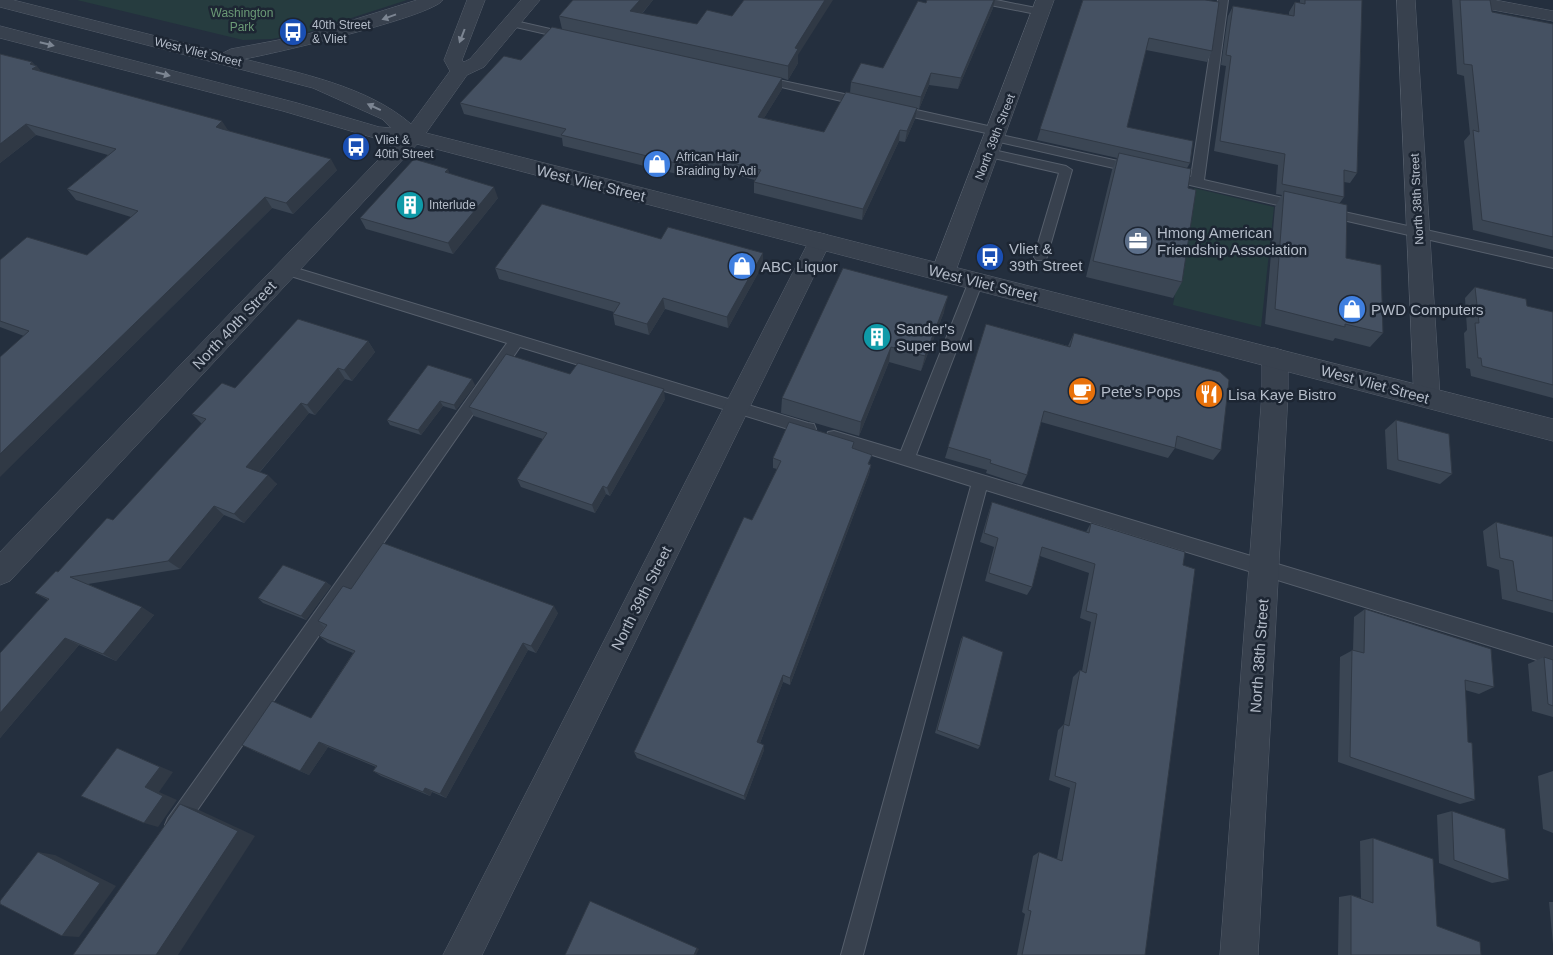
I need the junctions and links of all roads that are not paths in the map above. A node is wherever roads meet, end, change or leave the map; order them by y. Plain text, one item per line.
1 (434, 0) edge
2 (476, 0) edge
3 (531, 0) edge
4 (980, 0) edge
5 (1223, 0) edge
6 (1406, 0) edge
7 (1466, 0) edge
8 (0, 2) edge
9 (1043, 6) edge
10 (1553, 16) edge
11 (511, 23) junction
12 (0, 32) edge
13 (577, 38) edge
14 (218, 57) junction
15 (460, 71) junction
16 (753, 77) edge
17 (413, 136) junction
18 (994, 140) junction
19 (1197, 182) junction
20 (1419, 234) junction
21 (820, 241) junction
22 (1041, 257) dead end
23 (1553, 264) edge
24 (286, 270) junction
25 (943, 273) junction
26 (976, 281) junction
27 (516, 341) junction
28 (1275, 358) junction
29 (1427, 398) junction
30 (737, 407) junction
31 (1553, 430) edge
32 (906, 459) junction
33 (980, 482) junction
34 (1265, 568) junction
35 (0, 572) edge
36 (1553, 656) edge
37 (167, 835) edge
38 (462, 955) edge
39 (852, 955) edge
40 (1239, 955) edge

1 -> 14 street
2 -> 15 street
3 - 11 street, North 40th Street
4 - 9 lane
5 - 19 lane
6 - 20 street, North 38th Street
7 - 10 street
8 - 14 street, West Vliet Street
9 - 18 street, North 39th Street
11 - 13 lane
11 - 15 street, North 40th Street
12 -> 17 street, West Vliet Street
17 -> 14 street, West Vliet Street
15 - 17 street, North 40th Street
16 - 18 lane
17 - 21 street, West Vliet Street
17 - 24 street, North 40th Street
18 - 19 lane
18 - 22 lane
18 - 25 street, North 39th Street
19 - 20 lane
20 - 23 lane
20 - 29 street, North 38th Street
21 - 25 street, West Vliet Street
21 - 30 street, North 39th Street
24 - 27 lane
24 - 35 street, North 40th Street
25 - 26 street, West Vliet Street
26 - 28 street, West Vliet Street
26 - 32 lane
27 - 30 lane
27 - 37 lane
28 - 29 street, West Vliet Street
28 - 34 street, North 38th Street
29 - 31 street, West Vliet Street
30 - 32 lane
30 - 38 street, North 39th Street
32 - 33 lane
33 - 34 lane
33 - 39 lane
34 - 36 lane
34 - 40 street, North 38th Street

